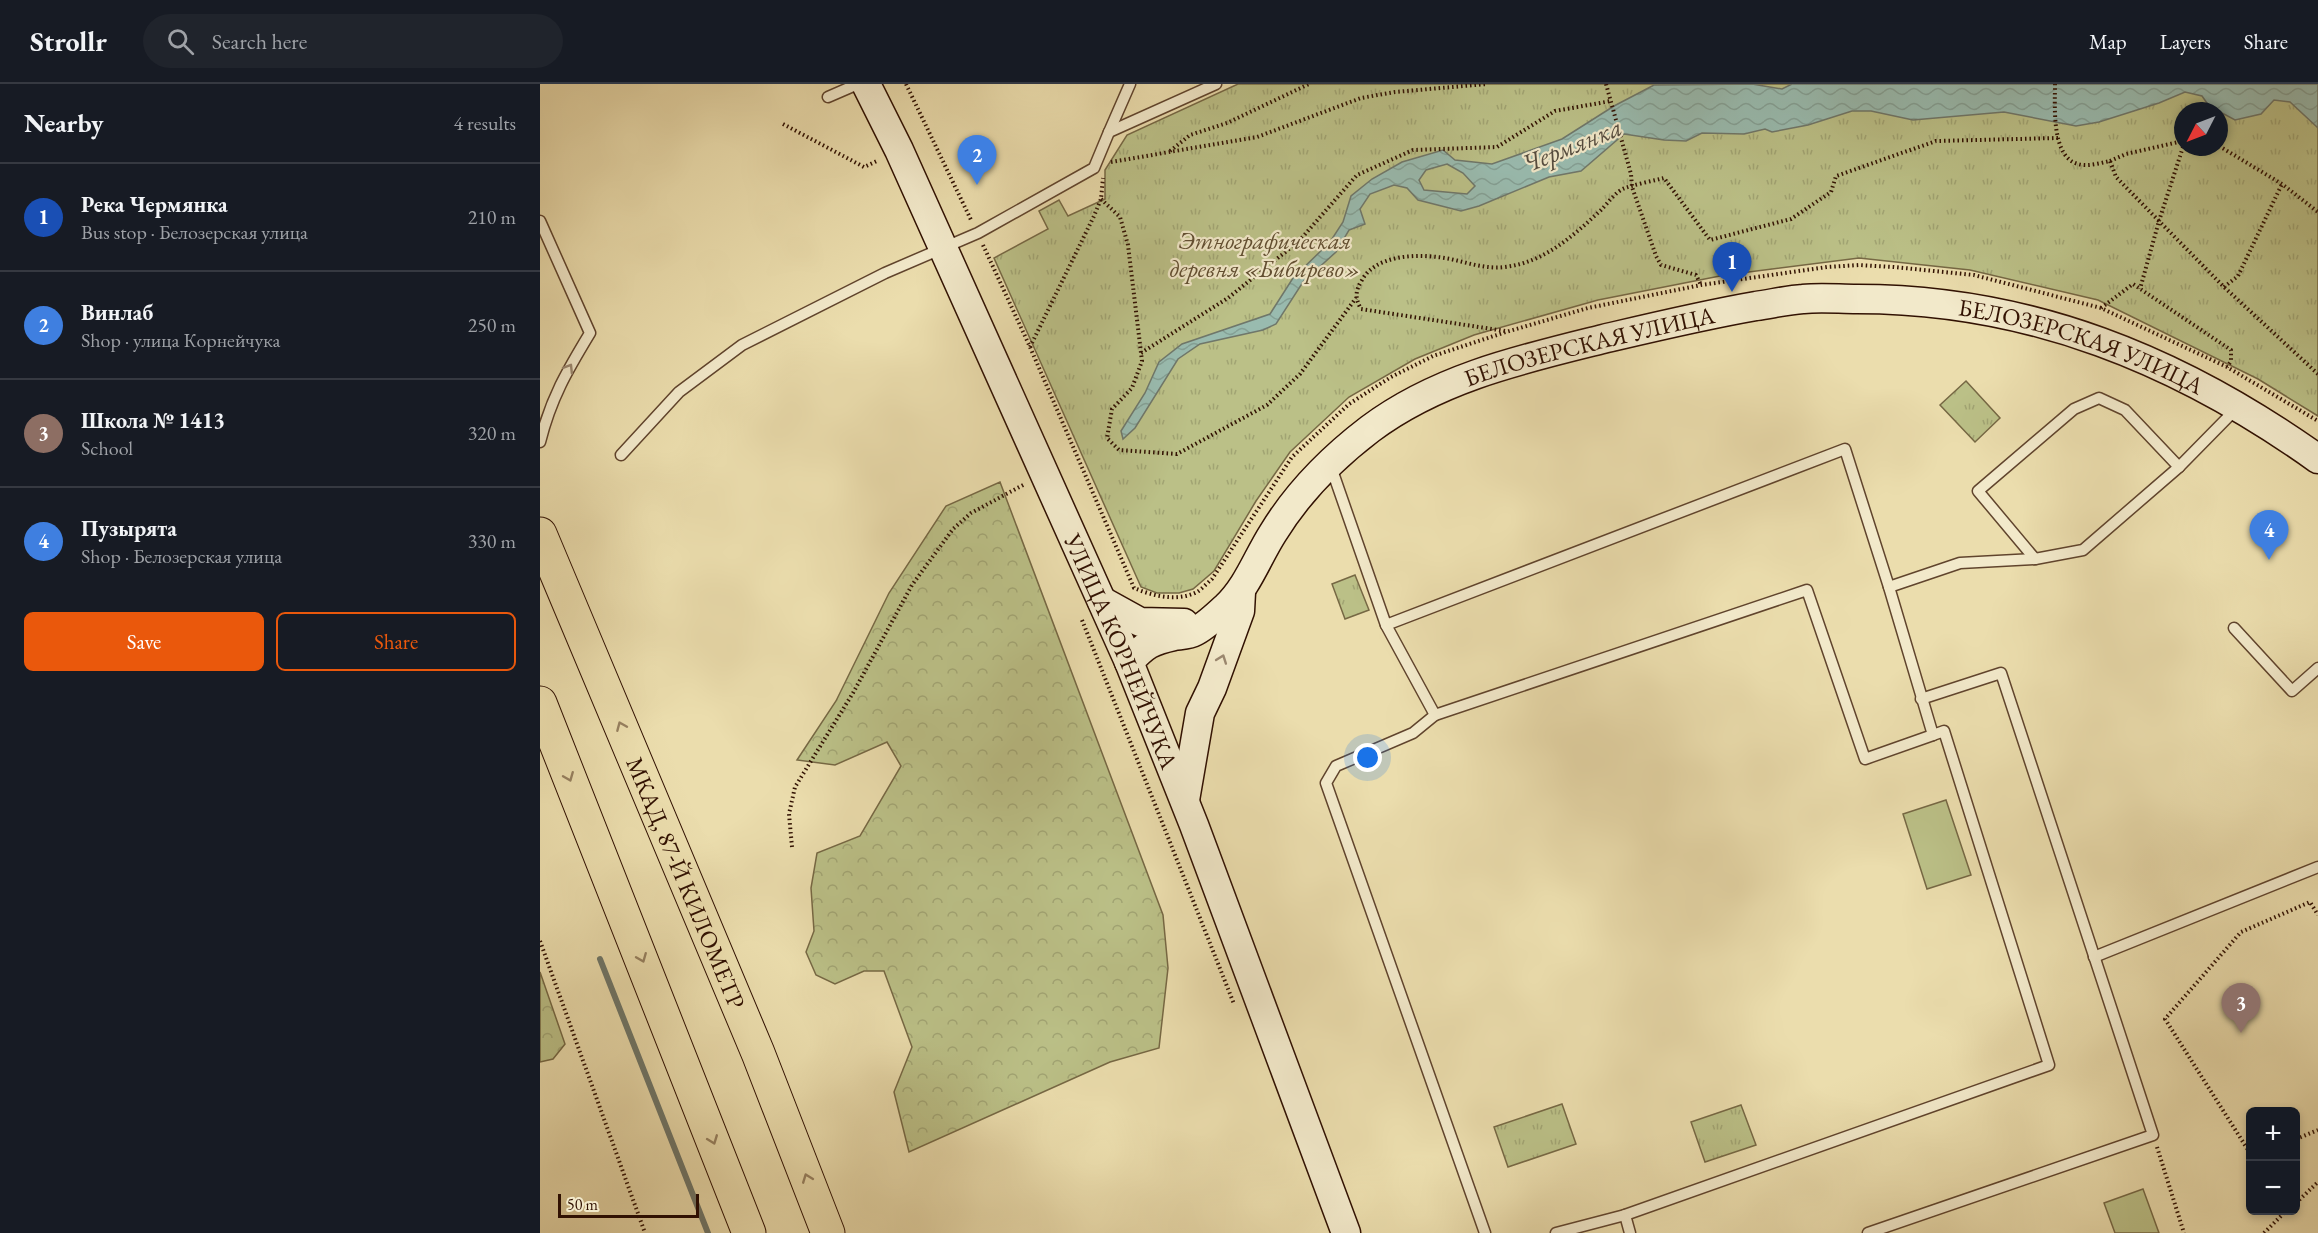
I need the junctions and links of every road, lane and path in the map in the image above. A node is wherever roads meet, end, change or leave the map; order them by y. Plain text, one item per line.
1 (858, 84) edge
2 (866, 84) edge
3 (906, 84) edge
4 (1130, 84) edge
5 (1216, 84) edge
6 (1309, 84) edge
7 (1487, 84) edge
8 (1606, 84) edge
9 (2055, 84) edge
10 (828, 97) dead end
11 (1611, 100) junction
12 (783, 124) dead end
13 (1109, 132) junction
14 (2058, 138) junction
15 (2174, 143) edge
16 (2228, 151) edge
17 (1169, 152) junction
18 (2180, 156) edge
19 (2110, 161) junction
20 (1099, 166) junction
21 (882, 171) dead end
22 (2282, 184) junction
23 (1632, 187) junction
24 (1101, 199) junction
25 (2318, 212) edge
26 (540, 221) edge
27 (2159, 221) junction
28 (978, 234) junction
29 (943, 250) junction
30 (1701, 285) dead end
31 (2224, 287) junction
32 (2140, 289) junction
33 (1356, 298) junction
34 (2101, 308) dead end
35 (1506, 332) dead end
36 (1030, 347) dead end
37 (1141, 353) junction
38 (2227, 367) dead end
39 (2318, 374) edge
40 (2238, 407) junction
41 (540, 442) edge
42 (621, 455) dead end
43 (2318, 459) edge
44 (1329, 463) junction
45 (2179, 467) junction
46 (1021, 473) dead end
47 (540, 534) edge
48 (2035, 559) junction
49 (1889, 587) junction
50 (1241, 592) junction
51 (1091, 608) junction
52 (1211, 618) junction
53 (1386, 625) junction
54 (2234, 628) dead end
55 (1129, 662) junction
56 (2318, 668) edge
57 (1921, 699) junction
58 (540, 703) edge
59 (1148, 708) junction
60 (1200, 713) junction
61 (1435, 715) junction
62 (1933, 735) junction
63 (1185, 802) junction
64 (792, 847) dead end
65 (2318, 867) edge
66 (2318, 915) edge
67 (540, 941) edge
68 (2094, 957) junction
69 (1236, 1010) dead end
70 (2318, 1130) edge
71 (2153, 1135) junction
72 (2300, 1137) edge
73 (2246, 1147) edge
74 (2318, 1182) edge
75 (2300, 1198) edge
76 (1625, 1215) junction
77 (2283, 1215) edge
78 (645, 1233) edge
79 (749, 1233) edge
80 (828, 1233) edge
81 (1346, 1233) edge
82 (1485, 1233) edge
83 (1556, 1233) edge
84 (1630, 1233) edge
85 (1869, 1233) edge
86 (2184, 1233) edge
87 (2264, 1233) edge

1 - 10 lane
2 - 29 street, УЛИЦА КОРНЕЙЧУКА
3 - 28 path
4 - 13 lane
5 - 13 lane
6 - 17 path
7 - 17 path
8 - 11 path
9 - 14 path
11 - 23 path
11 - 37 path
12 - 21 path
13 - 20 lane
14 - 19 path
14 - 23 path
15 - 19 path
16 - 22 path
17 - 20 path
18 - 27 path
19 - 27 path
20 - 24 path
20 - 28 lane
22 - 25 path
22 - 31 path
23 - 30 path
23 - 33 path
24 - 36 path
24 - 37 path
41 -> 26 lane
27 - 31 path
27 - 32 path
28 - 29 lane
29 - 42 lane
29 - 51 street, УЛИЦА КОРНЕЙЧУКА
31 - 39 path
32 - 34 path
32 - 38 path
33 - 35 path
33 - 37 path
40 - 43 street, БЕЛОЗЕРСКАЯ УЛИЦА
40 - 44 street, БЕЛОЗЕРСКАЯ УЛИЦА
40 - 45 lane
44 - 50 street, БЕЛОЗЕРСКАЯ УЛИЦА
44 - 53 lane
45 - 48 lane
45 - 48 lane
46 - 64 path
80 -> 47 highway, МКАД, 87-Й КИЛОМЕТР
48 - 49 lane
49 - 53 lane
49 - 57 lane
50 - 52 street, БЕЛОЗЕРСКАЯ УЛИЦА
60 -> 50 street, БЕЛОЗЕРСКАЯ УЛИЦА
51 - 52 street
51 - 55 street, УЛИЦА КОРНЕЙЧУКА
51 - 69 path
52 - 55 street, БЕЛОЗЕРСКАЯ УЛИЦА
53 - 61 lane
54 - 56 lane
55 - 59 street, УЛИЦА КОРНЕЙЧУКА
57 - 62 lane
57 - 68 lane
58 -> 79 highway
59 - 60 street
59 - 63 street, УЛИЦА КОРНЕЙЧУКА
60 - 63 street, БЕЛОЗЕРСКАЯ УЛИЦА
61 - 62 lane
61 - 82 lane
62 - 76 lane
63 - 81 street, УЛИЦА КОРНЕЙЧУКА
65 - 68 lane
66 - 73 path
67 - 78 path
68 - 71 lane
70 - 72 path
71 - 85 lane
71 - 86 path
74 - 75 path
76 - 83 lane
76 - 84 lane
77 - 87 path

